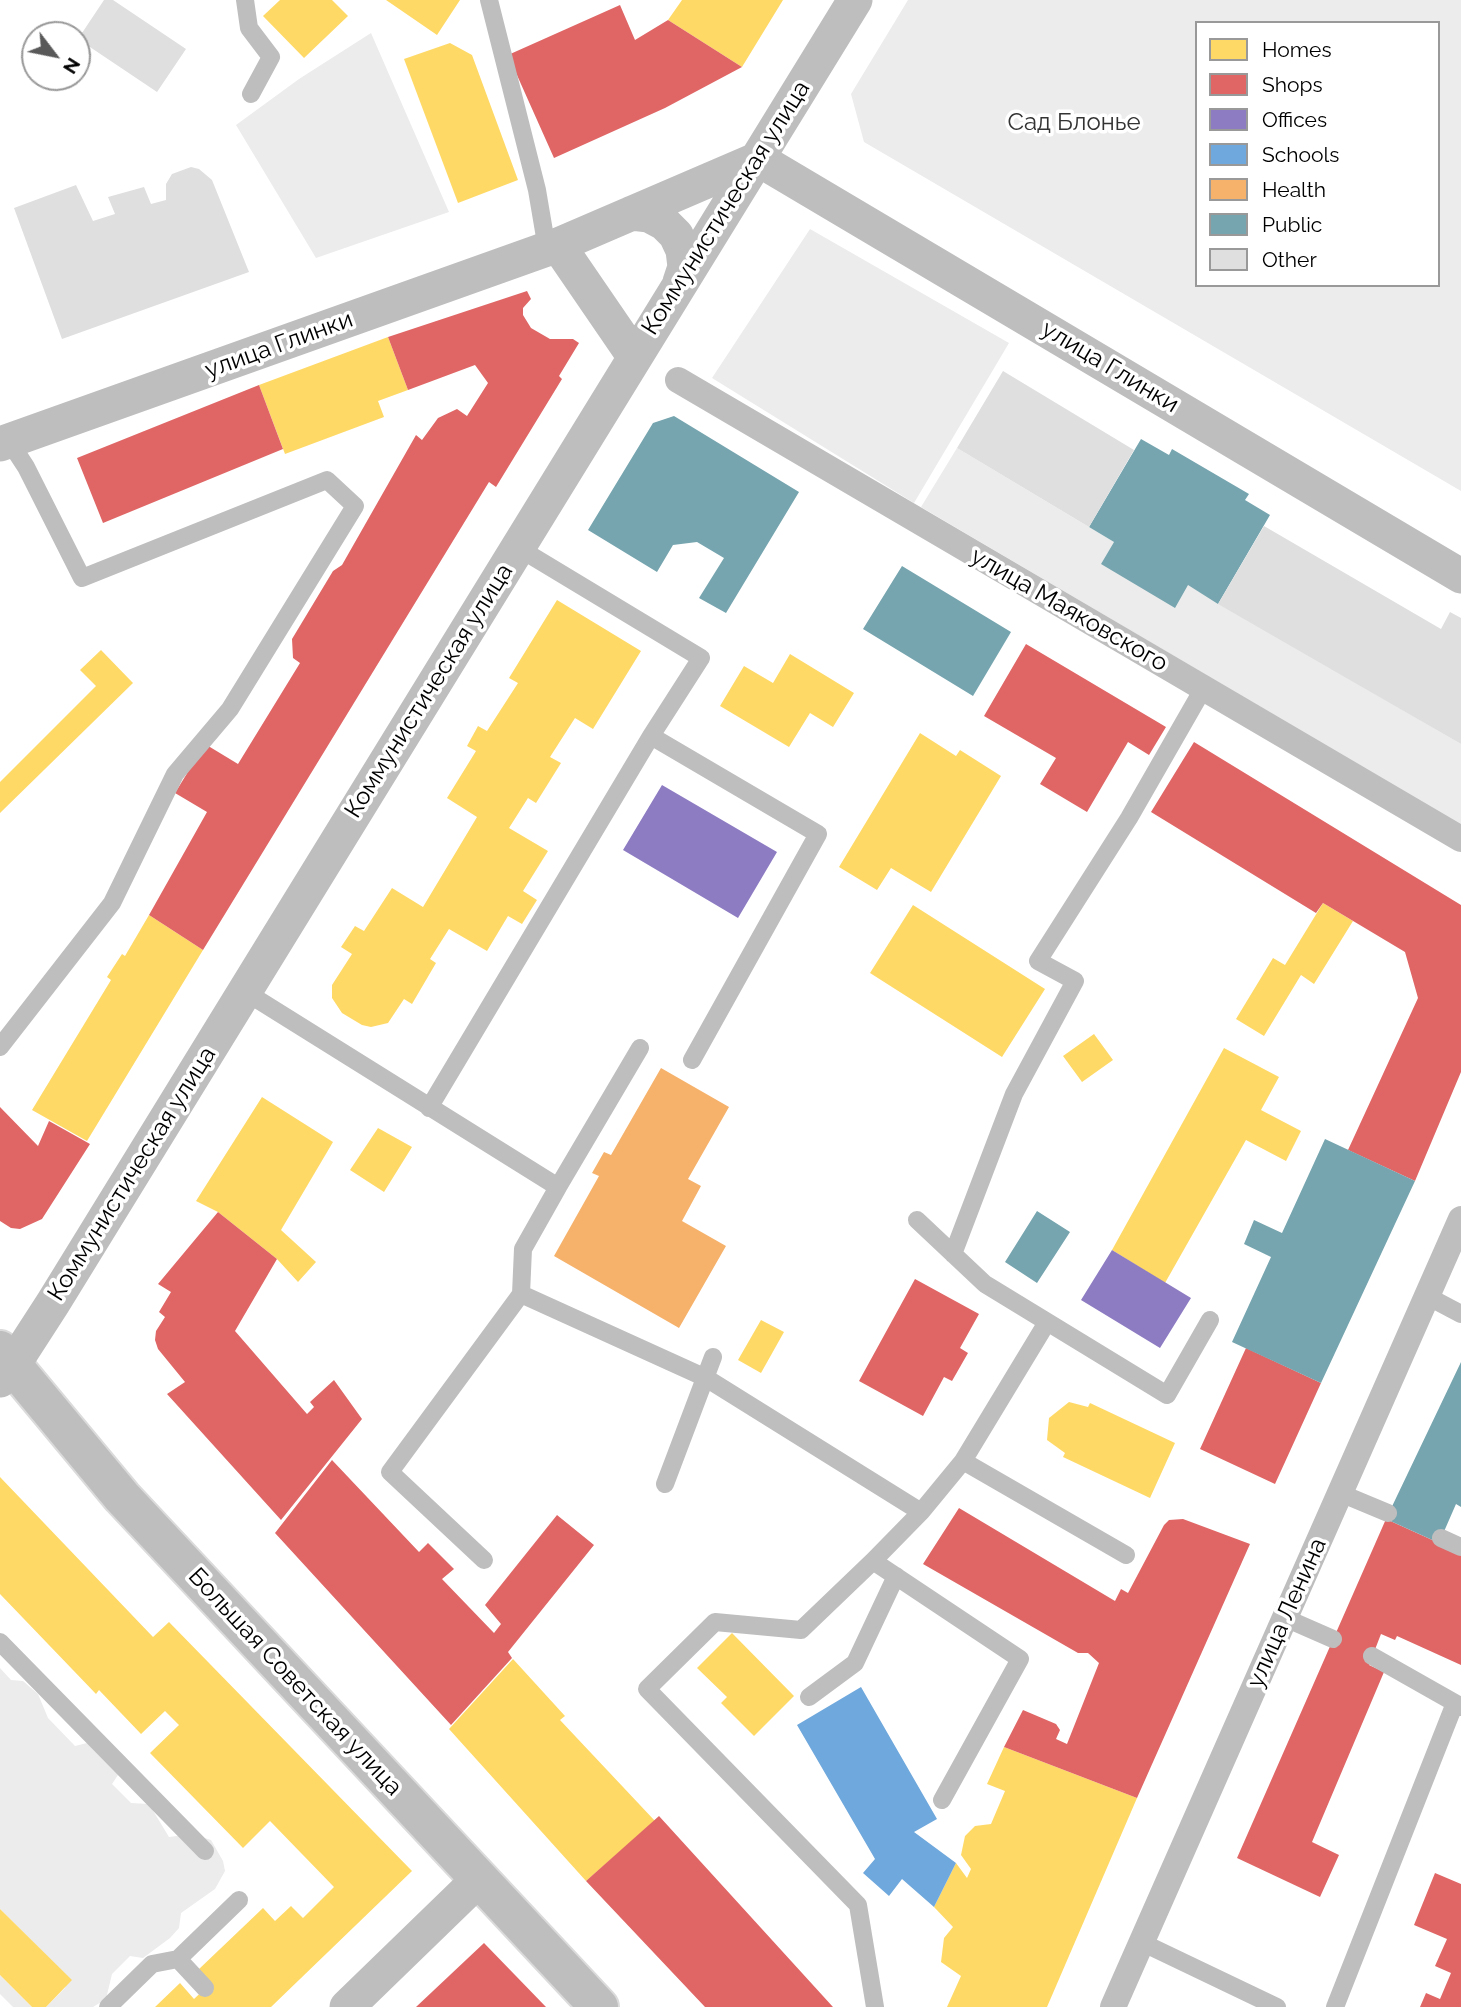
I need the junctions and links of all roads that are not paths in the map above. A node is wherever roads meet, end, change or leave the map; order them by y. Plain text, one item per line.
1 (245, 0) edge
2 (489, 0) edge
3 (855, 0) edge
4 (251, 94) dead end
5 (758, 159) junction
6 (617, 219) junction
7 (552, 247) junction
8 (588, 291) junction
9 (674, 291) junction
10 (634, 356) junction
11 (678, 380) dead end
12 (5, 443) edge
13 (517, 547) junction
14 (1461, 576) edge
15 (1203, 689) junction
16 (651, 736) junction
17 (1461, 839) edge
18 (244, 991) junction
19 (0, 1047) edge
20 (640, 1048) dead end
21 (692, 1059) dead end
22 (429, 1108) junction
23 (558, 1187) junction
24 (1461, 1219) edge
25 (917, 1220) dead end
26 (953, 1254) junction
27 (521, 1294) junction
28 (1427, 1296) junction
29 (1461, 1314) edge
30 (1210, 1320) dead end
31 (1046, 1324) junction
32 (713, 1357) dead end
33 (4, 1365) edge
34 (706, 1378) junction
35 (962, 1461) junction
36 (665, 1484) dead end
37 (1340, 1493) junction
38 (921, 1512) junction
39 (1388, 1513) dead end
40 (1441, 1538) dead end
41 (1461, 1547) edge
42 (1126, 1555) dead end
43 (484, 1560) dead end
44 (873, 1561) junction
45 (895, 1576) junction
46 (1285, 1618) junction
47 (1333, 1639) dead end
48 (0, 1642) edge
49 (1372, 1656) dead end
50 (809, 1697) dead end
51 (1458, 1705) edge
52 (942, 1800) dead end
53 (205, 1852) dead end
54 (479, 1879) junction
55 (239, 1900) dead end
56 (1141, 1942) junction
57 (178, 1959) junction
58 (205, 1988) dead end
59 (108, 2007) edge
60 (347, 2007) edge
61 (599, 2007) edge
62 (875, 2007) edge
63 (1113, 2007) edge
64 (1277, 2007) edge
65 (1335, 2007) edge

1 - 4 lane
2 - 7 lane
3 - 5 street, Коммунистическая улица
5 - 6 street, улица Глинки
5 - 9 street, Коммунистическая улица
5 - 14 street, улица Глинки
6 - 7 street, улица Глинки
6 - 8 street
6 - 9 street
7 - 8 street
7 - 12 street, улица Глинки
8 - 9 street
8 - 10 street
9 - 10 street, Коммунистическая улица
10 - 13 street, Коммунистическая улица
11 - 15 street, улица Маяковского
12 - 19 lane
13 - 16 lane
13 - 18 street, Коммунистическая улица
15 - 17 street, улица Маяковского
15 - 26 lane
16 - 21 lane
16 - 22 lane
18 - 22 lane
18 - 33 street, Коммунистическая улица
20 - 23 lane
22 - 23 lane
23 - 27 lane
24 - 28 street, улица Ленина
25 - 26 lane
26 - 31 lane
27 - 34 lane
27 - 43 lane
28 - 29 lane
28 - 37 street, улица Ленина
30 - 31 lane
31 - 35 lane
32 - 34 lane
33 - 54 main road, Большая Советская улица
34 - 36 lane
34 - 38 lane
35 - 38 lane
35 - 42 lane
37 - 39 lane
37 - 46 street, улица Ленина
38 - 44 lane
40 - 41 lane
44 - 45 lane
44 - 62 lane
45 - 50 lane
45 - 52 lane
46 - 47 lane
46 - 56 street, улица Ленина
48 - 53 lane
49 - 51 lane
51 - 65 lane
54 - 60 street
54 - 61 main road, Большая Советская улица
55 - 57 lane
56 - 63 street, улица Ленина
56 - 64 lane
57 - 58 lane
57 - 59 lane

